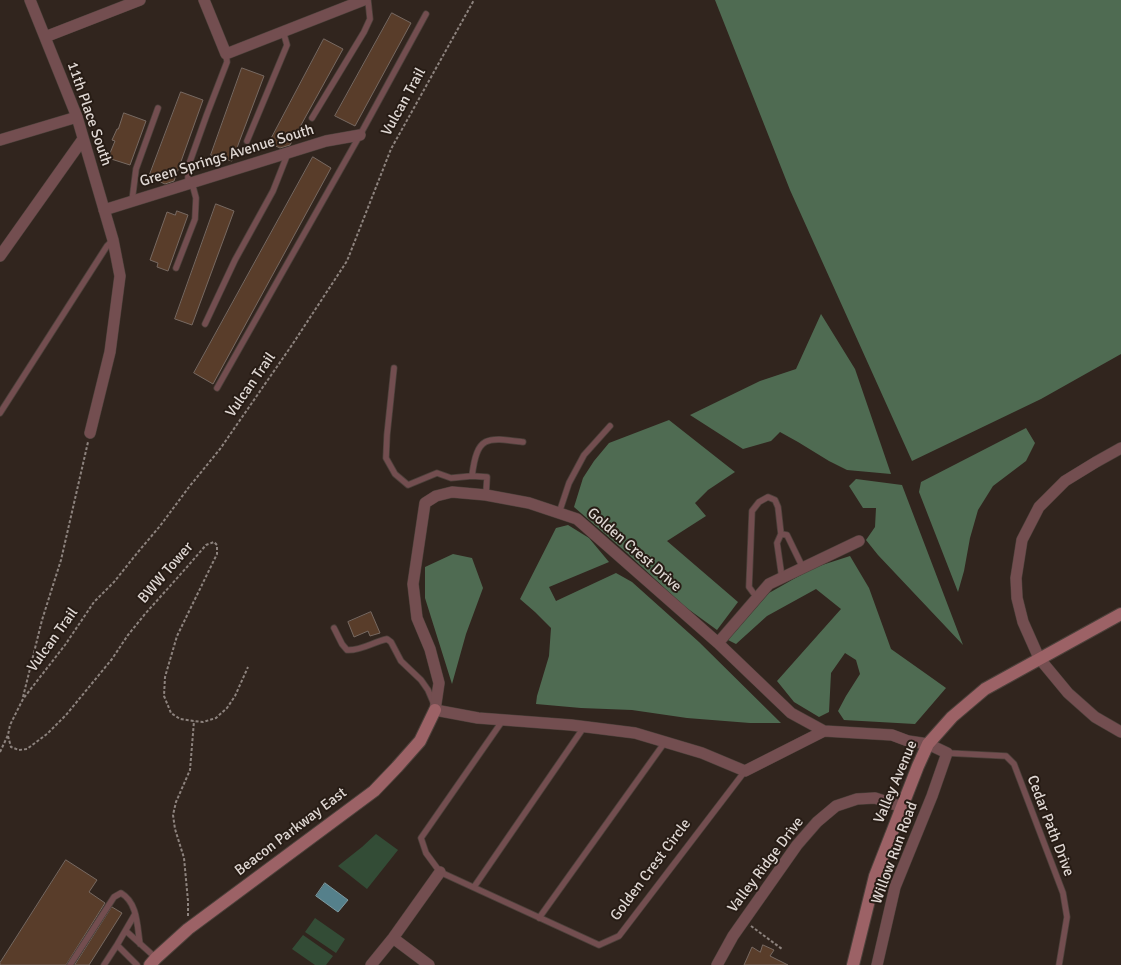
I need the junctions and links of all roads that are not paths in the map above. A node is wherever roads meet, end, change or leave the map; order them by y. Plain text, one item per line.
1 (30, 0) edge
2 (140, 0) edge
3 (204, 0) edge
4 (364, 0) edge
5 (368, 0) edge
6 (426, 14) dead end
7 (283, 31) junction
8 (45, 37) junction
9 (226, 54) junction
10 (158, 108) dead end
11 (77, 117) junction
12 (312, 118) dead end
13 (360, 135) junction
14 (83, 139) junction
15 (0, 140) edge
16 (247, 141) dead end
17 (288, 153) junction
18 (190, 183) junction
19 (132, 201) junction
20 (104, 210) junction
21 (113, 240) junction
22 (0, 256) edge
23 (176, 268) dead end
24 (205, 324) dead end
25 (394, 368) dead end
26 (217, 388) dead end
27 (0, 413) edge
28 (610, 426) dead end
29 (90, 433) road end
30 (523, 442) dead end
31 (1121, 448) edge
32 (472, 476) junction
33 (486, 495) junction
34 (558, 513) junction
35 (781, 534) junction
36 (859, 540) dead end
37 (804, 568) junction
38 (782, 578) junction
39 (757, 598) junction
40 (1121, 614) edge
41 (334, 628) dead end
42 (718, 643) junction
43 (1039, 658) junction
44 (436, 710) junction
45 (503, 720) junction
46 (584, 727) junction
47 (824, 731) junction
48 (1121, 732) edge
49 (665, 742) junction
50 (928, 744) junction
51 (947, 753) junction
52 (744, 771) junction
53 (902, 807) junction
54 (440, 872) junction
55 (474, 887) junction
56 (135, 913) junction
57 (539, 918) junction
58 (126, 930) junction
59 (393, 938) junction
60 (140, 944) junction
61 (117, 945) junction
62 (153, 961) edge
63 (70, 965) edge
64 (104, 965) edge
65 (137, 965) edge
66 (371, 965) edge
67 (429, 965) edge
68 (717, 965) edge
69 (853, 965) edge
70 (877, 965) edge
71 (1059, 965) edge

1 - 8 street, 11th Place South
2 - 8 street
3 - 9 street
4 - 7 street
5 - 12 lane
6 - 13 lane
7 - 9 street
7 - 16 lane
8 - 11 street, 11th Place South
9 - 18 lane
10 - 19 lane
11 - 14 street, 11th Place South
11 - 15 street
13 - 17 street, Green Springs Avenue South
13 - 26 lane
14 - 20 street, 11th Place South
14 - 22 street
17 - 18 street, Green Springs Avenue South
17 - 24 lane
18 - 19 street, Green Springs Avenue South
18 - 23 lane
19 - 20 street, Green Springs Avenue South
20 - 21 street, 11th Place South
21 - 27 lane
21 - 29 street, 11th Place South
25 - 32 lane
28 - 34 lane
30 - 32 lane
31 - 43 street
32 - 33 lane
33 - 34 street, Golden Crest Drive
33 - 44 street, Golden Crest Drive
34 - 42 street, Golden Crest Drive
35 - 37 lane
35 - 38 lane
35 - 39 lane
36 - 37 street
37 - 38 street
38 - 39 street
39 - 42 street
40 - 43 main road, Valley Avenue
41 - 44 lane
42 - 47 street, Golden Crest Drive
43 - 48 street
43 - 50 main road, Valley Avenue
44 - 45 street
44 - 62 main road, Beacon Parkway East
45 - 46 street
45 - 54 lane, Golden Crest Circle
46 - 49 street
46 - 55 lane
47 - 50 street, Golden Crest Drive
47 - 52 street, Golden Crest Circle
49 - 52 street
49 - 57 lane
50 - 51 street, Golden Crest Drive
50 - 53 main road, Valley Avenue
51 - 70 street, Willow Run Road
51 - 71 lane, Cedar Path Drive
52 - 57 lane, Golden Crest Circle
53 - 68 street, Valley Ridge Drive
53 - 69 main road, Valley Avenue
54 - 55 lane, Golden Crest Circle
54 - 59 street
55 - 57 lane, Golden Crest Circle
56 - 58 lane
56 - 60 lane
56 - 63 lane
58 - 60 lane
58 - 61 lane
59 - 66 street
59 - 67 street
60 - 62 lane
61 - 64 lane
61 - 65 lane

